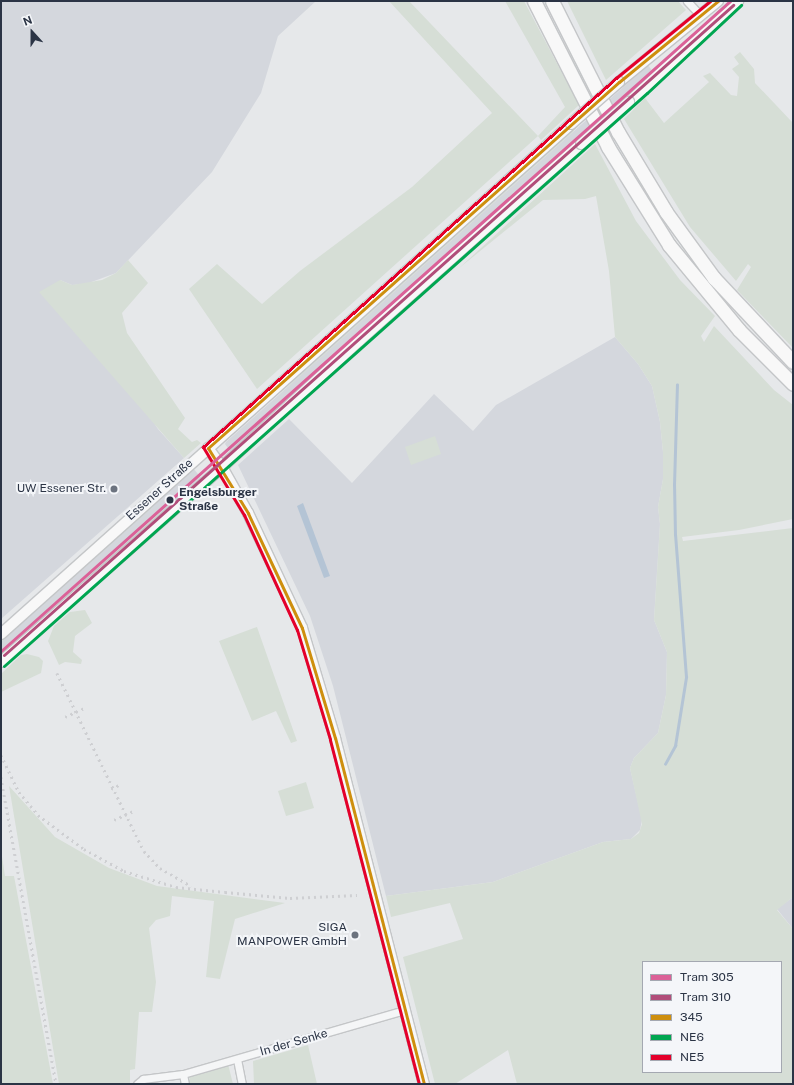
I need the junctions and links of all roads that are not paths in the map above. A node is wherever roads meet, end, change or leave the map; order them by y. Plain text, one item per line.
1 (534, 1) edge
2 (552, 1) edge
3 (687, 1) edge
4 (718, 1) edge
5 (738, 1) edge
6 (700, 15) junction
7 (763, 333) junction
8 (793, 352) edge
9 (793, 362) edge
10 (793, 384) edge
11 (208, 448) junction
12 (222, 467) junction
13 (1, 634) edge
14 (1, 662) edge
15 (405, 1010) junction
16 (237, 1059) junction
17 (183, 1074) junction
18 (137, 1084) edge
19 (185, 1084) edge
20 (242, 1084) edge
21 (424, 1084) edge

1 - 10 highway
2 - 7 highway
3 - 6 street
4 - 6 main road, Essener Straße
5 - 12 main road, Essener Straße, bridge
6 - 11 main road, Essener Straße, bridge
7 - 8 highway
7 - 9 highway
11 - 12 main road
11 - 13 main road, Essener Straße
12 - 14 main road, Essener Straße
12 - 15 main road
15 - 16 street, In der Senke
15 - 21 main road
16 - 17 street, In der Senke
16 - 20 street
17 - 18 street, In der Senke
17 - 19 street

